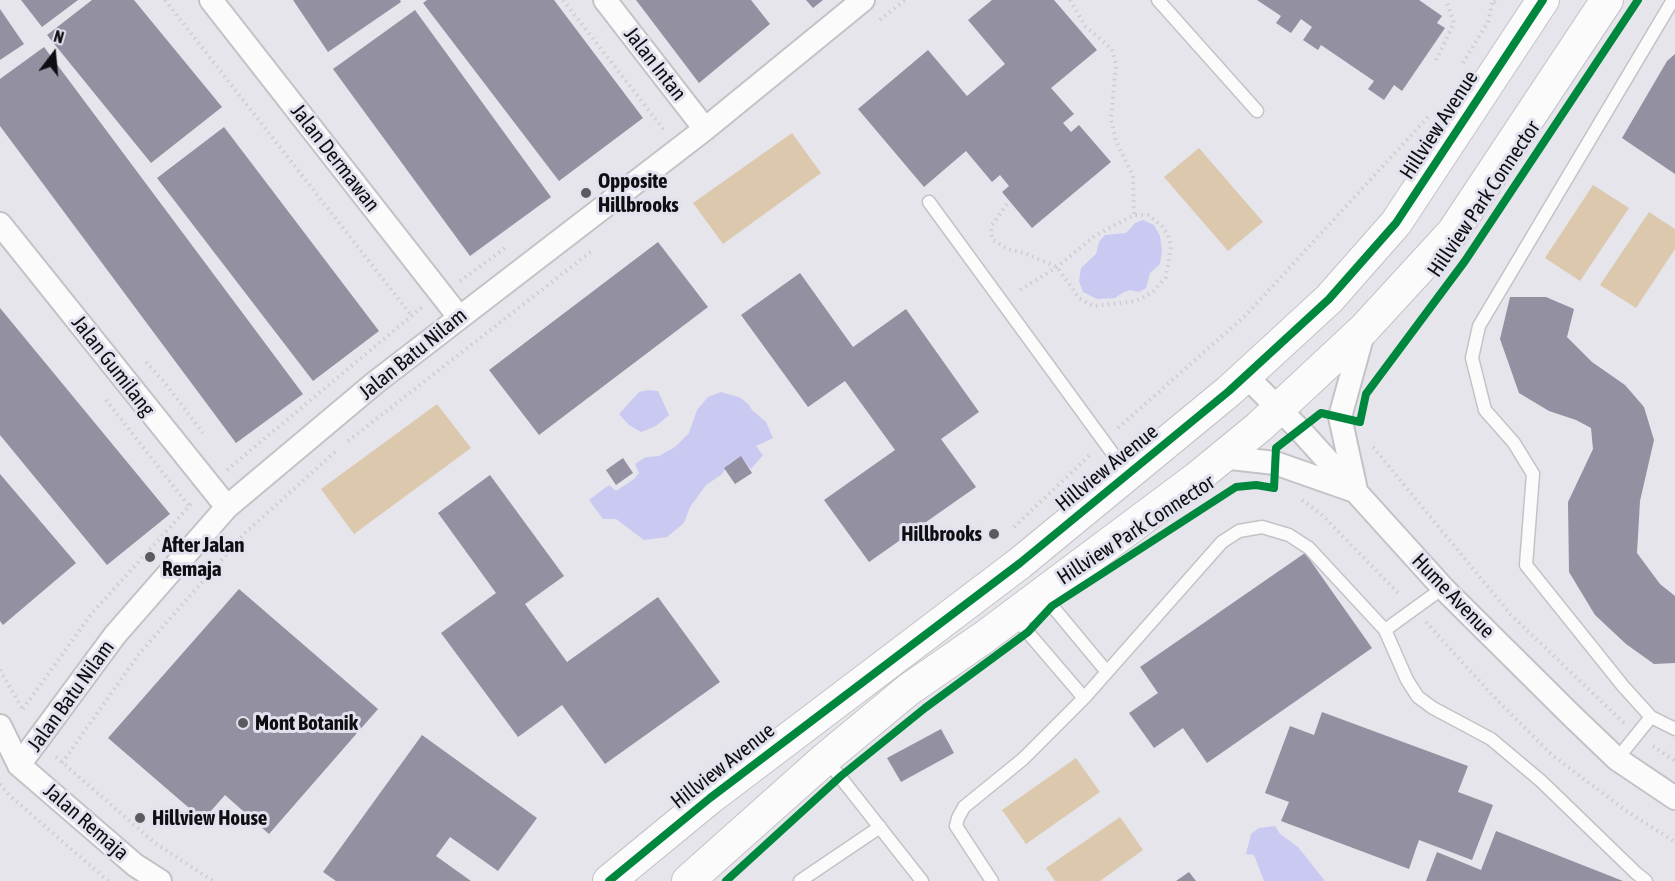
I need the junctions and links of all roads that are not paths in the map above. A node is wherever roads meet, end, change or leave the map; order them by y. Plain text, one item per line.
1 (211, 0) edge
2 (604, 0) edge
3 (863, 0) edge
4 (1158, 0) edge
5 (1543, 0) edge
6 (1606, 0) edge
7 (1673, 0) edge
8 (1257, 111) dead end
9 (705, 129) junction
10 (929, 202) dead end
11 (0, 224) edge
12 (459, 317) junction
13 (1364, 328) junction
14 (1246, 376) junction
15 (1280, 409) junction
16 (1222, 457) junction
17 (1128, 474) junction
18 (1356, 491) junction
19 (227, 507) junction
20 (1443, 588) junction
21 (1042, 593) junction
22 (1013, 615) junction
23 (1385, 630) junction
24 (1107, 672) junction
25 (1084, 698) junction
26 (1651, 717) junction
27 (0, 726) edge
28 (1675, 729) edge
29 (826, 758) junction
30 (1617, 759) junction
31 (19, 765) junction
32 (1675, 798) edge
33 (880, 827) junction
34 (160, 881) edge
35 (609, 881) edge
36 (688, 881) edge
37 (800, 881) edge
38 (922, 881) edge
39 (992, 881) edge
40 (1646, 881) edge

1 - 12 street, Jalan Dermawan
2 - 9 street, Jalan Intan
3 - 9 street, Jalan Batu Nilam
4 - 8 lane
5 - 14 street, Hillview Avenue
6 - 13 street
7 - 26 lane
9 - 12 street, Jalan Batu Nilam
10 - 17 lane
11 - 19 street, Jalan Gumilang
12 - 19 street, Jalan Batu Nilam
13 - 15 street
13 - 18 street
14 - 15 street, Hume Avenue
14 - 17 street, Hillview Avenue
15 - 16 street
15 - 18 street, Hume Avenue
16 - 18 street
16 - 21 street
17 - 35 street, Hillview Avenue
18 - 20 street, Hume Avenue
19 - 31 street, Jalan Batu Nilam
20 - 23 lane
20 - 30 street, Hume Avenue
21 - 22 street
21 - 24 lane
22 - 25 lane
22 - 29 street
23 - 24 lane
23 - 40 lane
24 - 25 lane
25 - 39 lane
26 - 28 lane
26 - 30 lane
27 - 31 street, Jalan Remaja
29 - 33 lane
29 - 36 street
30 - 32 street, Hume Avenue
31 - 34 street, Jalan Remaja
33 - 37 lane
33 - 38 lane

